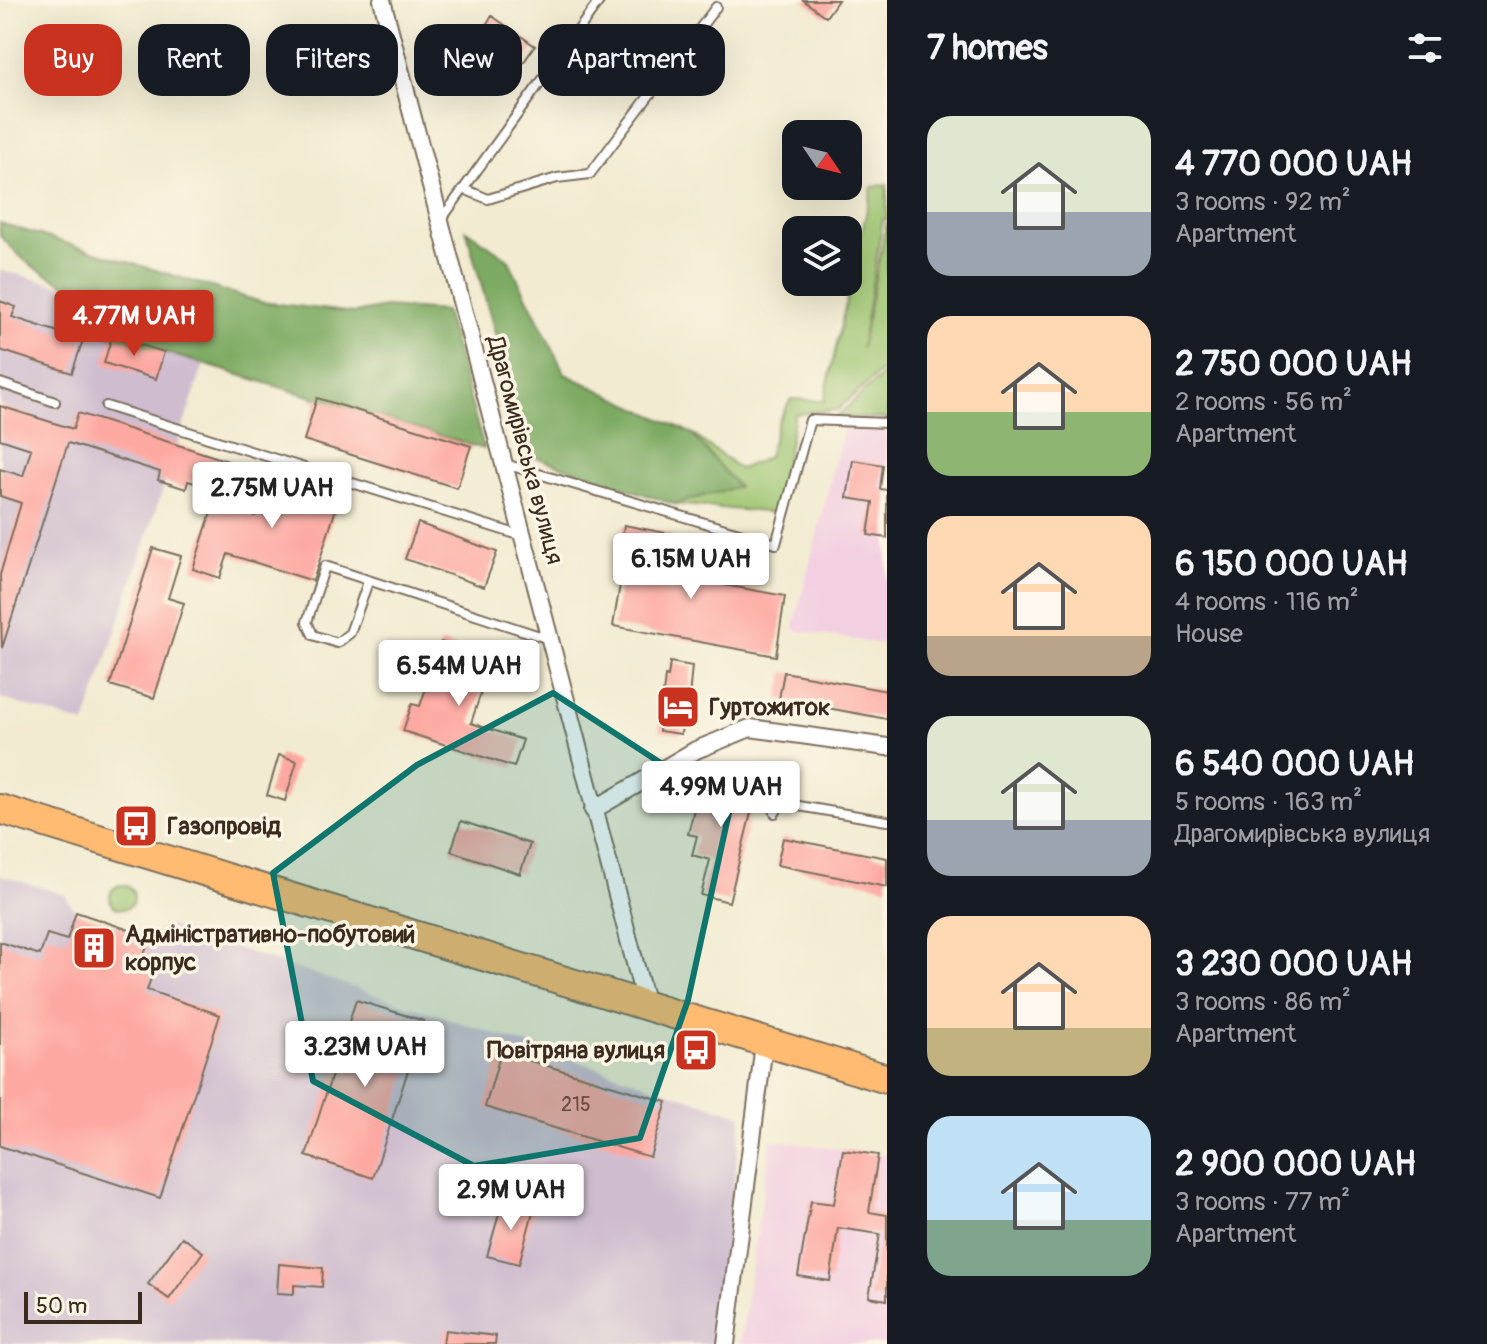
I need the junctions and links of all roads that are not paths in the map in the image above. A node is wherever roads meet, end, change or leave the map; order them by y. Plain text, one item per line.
1 (382, 0) edge
2 (600, 0) edge
3 (716, 7) dead end
4 (464, 189) junction
5 (440, 221) junction
6 (0, 383) edge
7 (55, 402) dead end
8 (106, 406) dead end
9 (887, 423) edge
10 (504, 464) junction
11 (523, 536) junction
12 (368, 582) junction
13 (550, 639) junction
14 (887, 747) edge
15 (0, 809) edge
16 (593, 810) junction
17 (775, 813) dead end
18 (887, 821) edge
19 (646, 1005) junction
20 (764, 1044) junction
21 (887, 1079) edge
22 (726, 1344) edge

1 - 5 street, Драгомирівська вулиця
2 - 4 lane
3 - 4 lane
4 - 5 lane
5 - 10 street, Драгомирівська вулиця
6 - 7 lane
8 - 11 lane
9 - 10 lane
10 - 11 street, Драгомирівська вулиця
11 - 13 street, Драгомирівська вулиця
12 - 12 lane
12 - 13 lane
13 - 16 street, Драгомирівська вулиця
14 - 16 street
15 - 19 highway
16 - 19 street, Драгомирівська вулиця
17 - 18 lane
19 - 20 highway
20 - 21 highway
20 - 22 street

